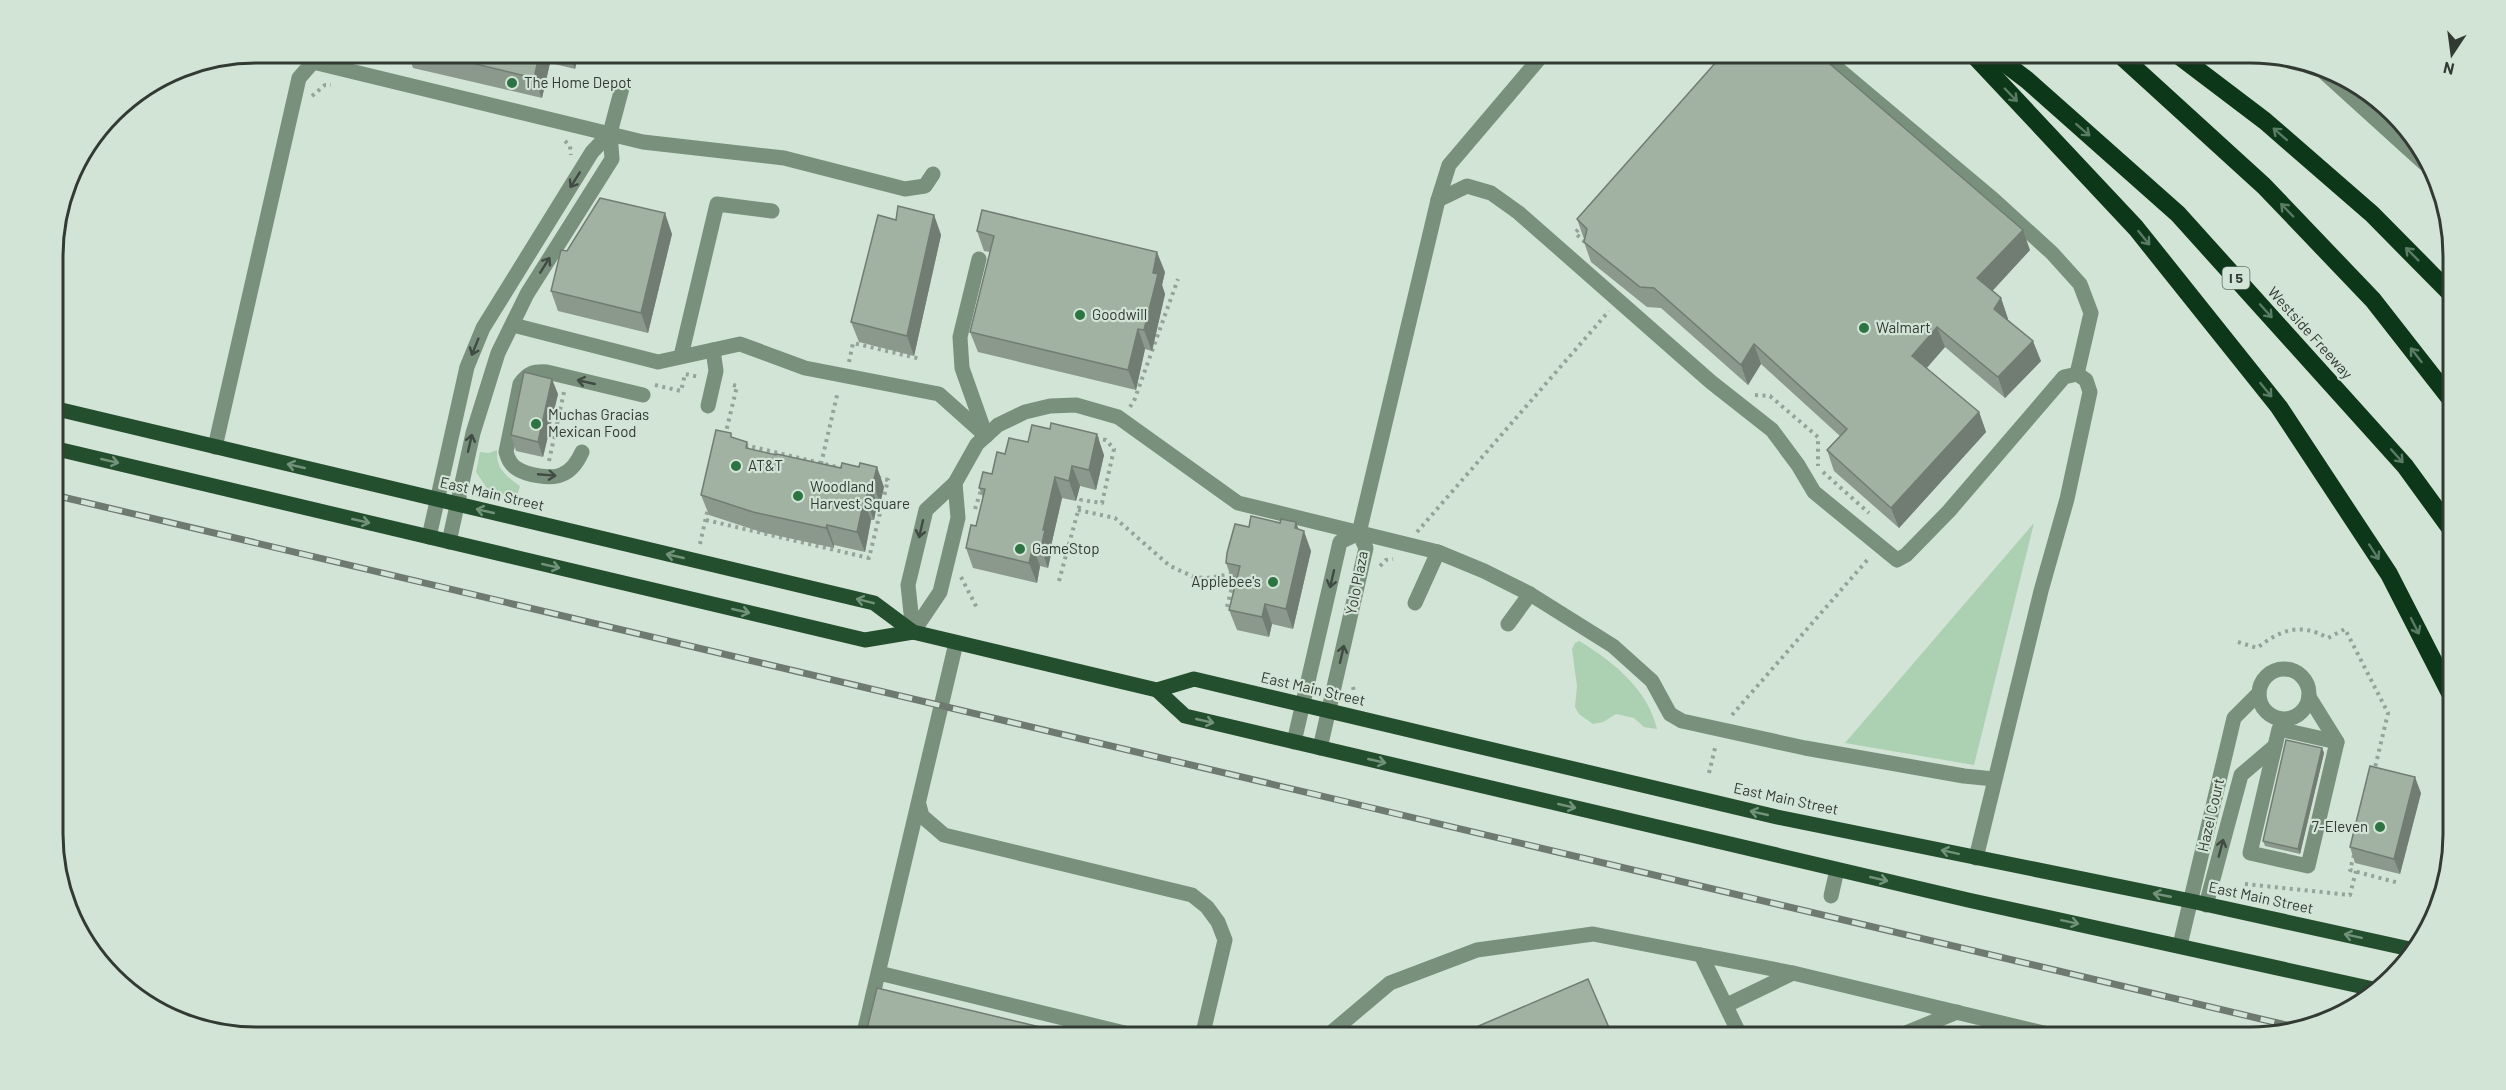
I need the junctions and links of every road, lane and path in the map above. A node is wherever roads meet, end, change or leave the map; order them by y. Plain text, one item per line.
1 (310, 63) edge
2 (337, 63) edge
3 (1536, 63) edge
4 (1831, 63) edge
5 (1981, 63) edge
6 (2005, 63) edge
7 (2128, 63) edge
8 (2189, 63) edge
9 (2337, 84) edge
10 (622, 88) dead end
11 (610, 133) junction
12 (562, 139) dead end
13 (2413, 153) edge
14 (570, 161) dead end
15 (933, 174) dead end
16 (1438, 200) junction
17 (771, 211) dead end
18 (1590, 216) edge
19 (1591, 248) edge
20 (979, 259) dead end
21 (1178, 279) dead end
22 (2443, 286) edge
23 (1618, 301) junction
24 (513, 325) junction
25 (713, 350) junction
26 (681, 356) junction
27 (2077, 374) junction
28 (567, 377) junction
29 (2443, 389) edge
30 (1750, 394) dead end
31 (643, 395) dead end
32 (708, 406) dead end
33 (63, 410) edge
34 (1121, 419) junction
35 (986, 436) junction
36 (1087, 437) edge
37 (1106, 440) junction
38 (215, 447) junction
39 (63, 450) edge
40 (582, 452) dead end
41 (549, 462) dead end
42 (987, 478) edge
43 (888, 480) dead end
44 (955, 483) junction
45 (711, 497) edge
46 (437, 500) junction
47 (457, 504) junction
48 (1078, 510) junction
49 (1874, 517) dead end
50 (973, 518) dead end
51 (2443, 518) edge
52 (706, 520) junction
53 (1359, 533) junction
54 (429, 537) junction
55 (448, 542) junction
56 (700, 544) dead end
57 (1410, 545) junction
58 (1879, 546) junction
59 (1438, 552) junction
60 (1376, 573) dead end
61 (960, 575) dead end
62 (1059, 581) dead end
63 (1530, 594) junction
64 (1415, 603) dead end
65 (1227, 607) edge
66 (977, 608) dead end
67 (1508, 624) dead end
68 (914, 632) junction
69 (956, 643) junction
70 (1351, 677) dead end
71 (2443, 679) edge
72 (1157, 690) junction
73 (2259, 693) junction
74 (1355, 696) dead end
75 (2309, 696) junction
76 (1302, 705) junction
77 (1329, 711) junction
78 (2280, 724) junction
79 (1719, 730) junction
80 (1294, 742) junction
81 (2337, 742) junction
82 (2275, 746) junction
83 (1320, 748) junction
84 (1709, 773) dead end
85 (1994, 779) junction
86 (919, 805) junction
87 (1976, 858) junction
88 (1837, 870) junction
89 (2356, 872) dead end
90 (2245, 884) dead end
91 (1831, 896) dead end
92 (2191, 901) junction
93 (2206, 905) junction
94 (2180, 945) junction
95 (2406, 948) edge
96 (1701, 955) junction
97 (879, 973) junction
98 (1793, 973) junction
99 (2367, 988) edge
100 (1727, 1005) junction
101 (1957, 1012) junction
102 (866, 1027) edge
103 (1099, 1027) edge
104 (1204, 1027) edge
105 (1338, 1027) edge
106 (1737, 1027) edge
107 (1920, 1027) edge
108 (2019, 1027) edge

1 - 38 street
2 - 11 street
3 - 16 street
4 - 27 street
5 -> 71 highway
6 -> 51 highway, Westside Freeway / I 5
29 -> 7 highway
22 -> 8 highway
9 - 13 street
10 - 11 street
11 - 15 street
24 -> 11 street
11 -> 46 street
12 - 14 path
16 - 23 street
16 - 53 street
17 - 26 street
18 - 19 path
20 - 35 street
21 - 34 path
23 - 57 path
23 - 58 street
24 - 26 street
47 -> 24 street
25 - 26 street
25 - 32 street
25 - 35 street
27 - 58 street
27 - 85 street
31 -> 28 street
28 -> 40 street
28 - 41 path
30 - 49 path
33 - 38 main road, East Main Street
34 - 35 street
34 - 37 path
34 - 53 street
35 - 44 street
36 - 37 path
37 - 48 path
46 -> 38 main road, East Main Street
39 -> 54 main road, East Main Street
42 - 50 path
43 - 52 path
44 - 68 street
44 -> 68 street
45 - 52 path
46 - 47 main road, East Main Street
46 - 54 street
47 - 55 street
68 -> 47 main road, East Main Street
48 - 62 path
48 - 65 path
52 - 56 path
53 - 57 street
53 -> 76 street, Yolo Plaza
77 -> 53 street, Yolo Plaza
54 - 55 main road, East Main Street
55 -> 68 main road, East Main Street
57 - 59 street
57 - 60 path
58 - 79 path
59 - 63 street
59 - 64 street
61 - 66 path
63 - 67 street
63 - 79 street
68 - 69 main road, East Main Street
69 - 72 main road, East Main Street
69 - 86 street
70 - 74 path
72 - 76 main road, East Main Street
72 -> 80 main road, East Main Street
73 - 75 street
73 - 78 street
73 - 92 street, Hazel Court
75 - 78 street
75 - 81 street
76 - 77 main road, East Main Street
76 - 80 street, Yolo Plaza
77 - 83 street, Yolo Plaza
87 -> 77 main road, East Main Street
78 - 81 street
78 - 82 street
79 - 84 path
79 - 85 street
80 - 83 main road, East Main Street
81 - 82 street
93 -> 82 street
83 -> 88 main road, East Main Street
85 - 87 street
86 - 97 street
86 - 104 street
92 -> 87 main road, East Main Street
88 - 91 street
88 -> 94 main road, East Main Street
89 - 90 path
92 - 93 main road, East Main Street
92 - 94 street, Hazel Court
95 -> 93 main road, East Main Street
94 - 99 main road, East Main Street
96 - 98 street
96 - 100 street
96 - 105 street
97 - 102 street
97 - 103 street
98 - 100 street
98 - 101 street
100 - 106 street
101 - 107 street
101 - 108 street

